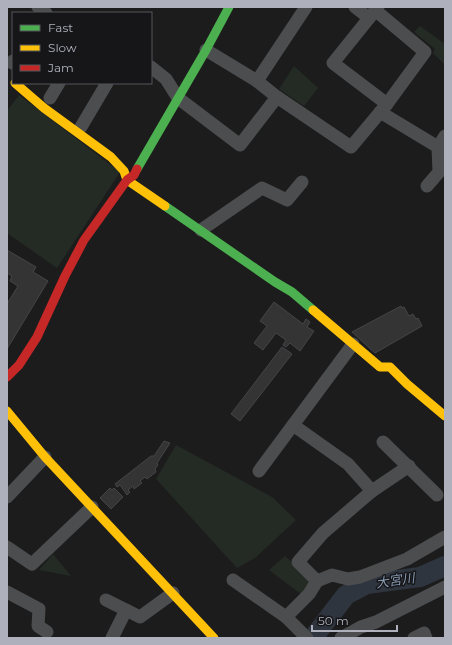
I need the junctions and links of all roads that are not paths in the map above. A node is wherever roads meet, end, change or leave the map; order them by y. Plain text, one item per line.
1 (229, 7) edge
2 (306, 7) edge
3 (355, 7) edge
4 (374, 12) edge
5 (206, 50) junction
6 (152, 68) edge
7 (258, 81) junction
8 (16, 84) edge
9 (58, 84) edge
10 (106, 84) edge
11 (277, 97) junction
12 (50, 98) dead end
13 (178, 98) junction
14 (384, 108) junction
15 (81, 127) dead end
16 (445, 136) edge
17 (438, 147) junction
18 (442, 174) edge
19 (127, 180) junction
20 (302, 182) dead end
21 (427, 186) dead end
22 (201, 230) junction
23 (353, 344) junction
24 (7, 377) edge
25 (7, 411) edge
26 (445, 416) edge
27 (293, 425) junction
28 (383, 442) dead end
29 (45, 457) junction
30 (409, 466) junction
31 (259, 471) dead end
32 (372, 491) junction
33 (437, 495) dead end
34 (7, 497) edge
35 (92, 506) junction
36 (445, 537) edge
37 (7, 547) edge
38 (233, 580) dead end
39 (317, 581) junction
40 (445, 587) edge
41 (7, 592) edge
42 (173, 593) junction
43 (106, 600) dead end
44 (126, 610) junction
45 (286, 617) junction
46 (46, 632) dead end
47 (112, 638) edge
48 (214, 638) edge
49 (307, 638) edge
50 (340, 638) edge
51 (414, 638) edge
52 (426, 638) edge

1 - 5 street
2 - 7 street
3 - 4 street
4 - 14 street
4 - 14 street
5 - 7 street
5 - 13 street
6 - 13 street
7 - 11 street
8 - 19 street
9 - 12 street
10 - 15 street
11 - 13 street
11 - 14 street
13 - 19 street
14 - 17 street
16 - 17 street
17 - 18 street
18 - 21 street
19 - 22 street
19 - 24 street
20 - 22 street
22 - 23 street
23 - 26 street
23 - 27 street
25 - 29 street
27 - 31 street
27 - 32 street
28 - 30 street
29 - 34 street
29 - 35 street
30 - 32 street
30 - 33 street
32 - 39 street
35 - 37 street
35 - 42 street
36 - 39 street
38 - 45 street
39 - 45 street
40 - 50 street
41 - 46 street
42 - 44 street
42 - 48 street
43 - 44 street
44 - 47 street
45 - 49 street
51 - 52 street

